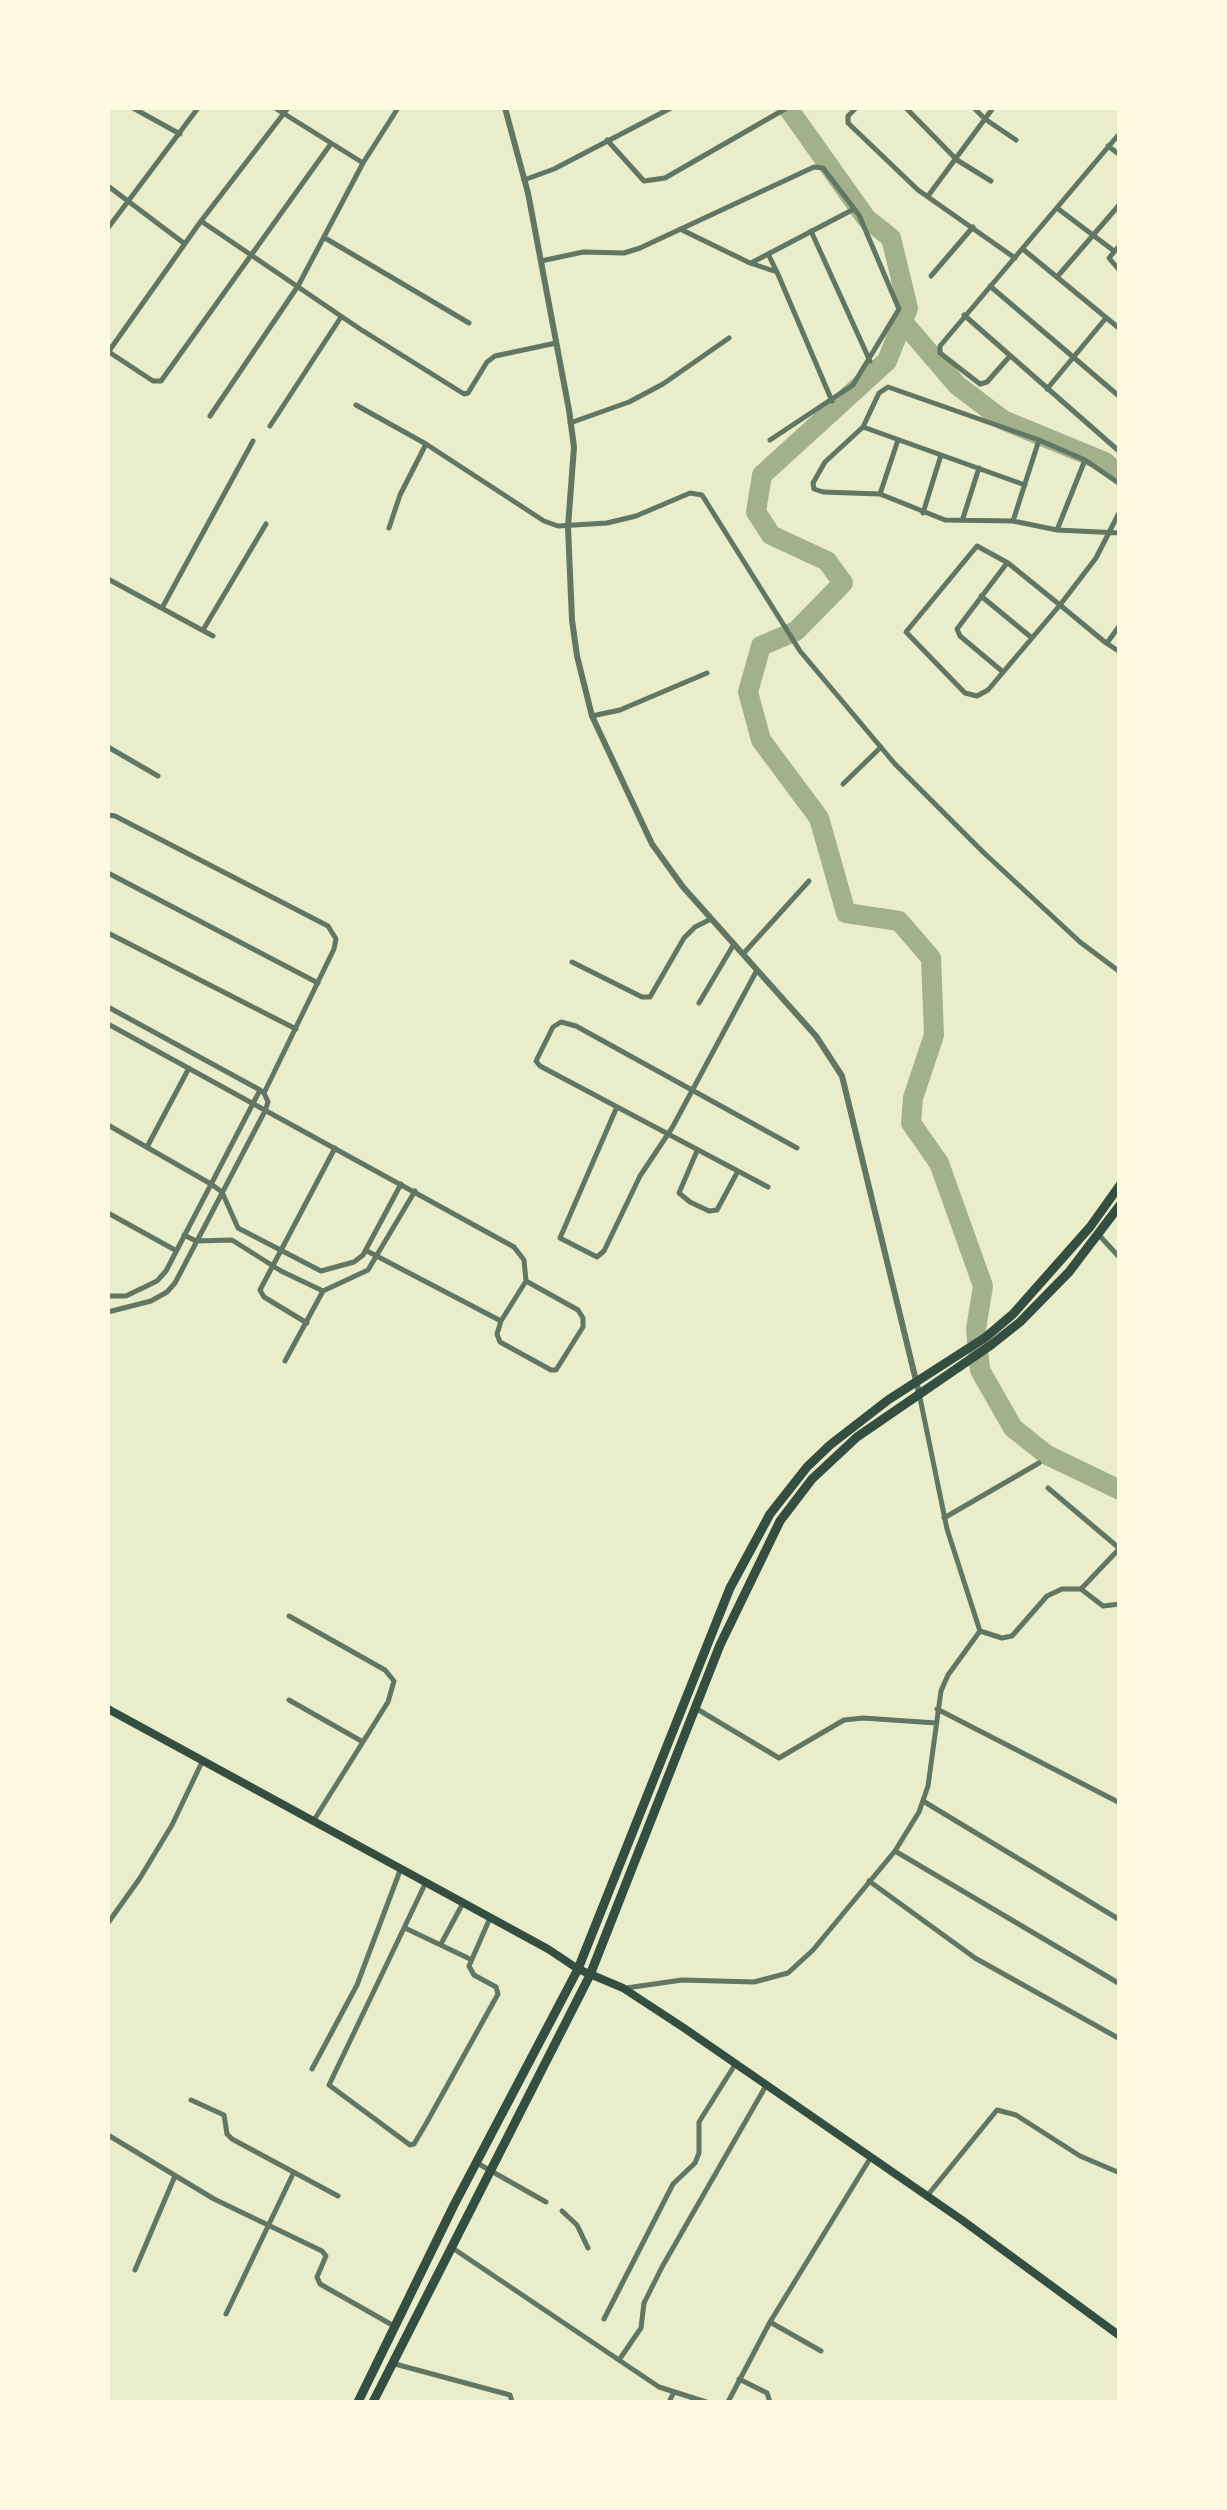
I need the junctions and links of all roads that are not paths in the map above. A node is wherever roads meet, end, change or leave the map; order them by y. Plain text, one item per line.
1 (133, 108) edge
2 (198, 108) edge
3 (275, 108) edge
4 (398, 108) edge
5 (504, 108) edge
6 (671, 108) edge
7 (784, 108) edge
8 (856, 108) edge
9 (906, 108) edge
10 (974, 108) edge
11 (993, 108) edge
12 (286, 111) edge
13 (985, 119) junction
14 (1120, 133) edge
15 (180, 134) junction
16 (607, 140) junction
17 (1016, 140) dead end
18 (330, 145) junction
19 (1108, 146) junction
20 (1120, 155) edge
21 (957, 160) junction
22 (363, 162) junction
23 (524, 180) junction
24 (992, 181) dead end
25 (108, 186) edge
26 (928, 196) junction
27 (127, 202) junction
28 (1120, 204) edge
29 (854, 208) junction
30 (1057, 208) junction
31 (200, 221) junction
32 (972, 227) junction
33 (108, 228) edge
34 (680, 229) junction
35 (811, 231) junction
36 (1094, 234) junction
37 (325, 238) junction
38 (184, 244) junction
39 (1120, 245) edge
40 (1024, 250) junction
41 (1114, 251) junction
42 (768, 254) junction
43 (253, 256) junction
44 (1015, 258) junction
45 (541, 262) junction
46 (750, 263) junction
47 (1120, 271) edge
48 (776, 272) junction
49 (931, 276) dead end
50 (1057, 277) junction
51 (298, 286) junction
52 (990, 286) junction
53 (964, 315) junction
54 (342, 316) junction
55 (1106, 318) junction
56 (469, 323) dead end
57 (1120, 329) edge
58 (729, 338) dead end
59 (556, 344) junction
60 (108, 352) edge
61 (1010, 356) junction
62 (1073, 358) junction
63 (870, 362) junction
64 (1047, 389) junction
65 (1120, 398) edge
66 (832, 401) junction
67 (356, 405) dead end
68 (210, 416) dead end
69 (570, 423) junction
70 (270, 426) dead end
71 (862, 427) junction
72 (770, 440) dead end
73 (898, 440) junction
74 (1039, 440) junction
75 (253, 441) dead end
76 (426, 444) junction
77 (1120, 452) edge
78 (941, 455) junction
79 (1085, 460) junction
80 (979, 468) junction
81 (1025, 484) junction
82 (1120, 484) edge
83 (880, 494) junction
84 (1120, 511) edge
85 (923, 513) junction
86 (963, 520) junction
87 (1013, 521) junction
88 (266, 524) dead end
89 (568, 527) junction
90 (389, 528) dead end
91 (1058, 530) junction
92 (1109, 532) junction
93 (1120, 533) edge
94 (1008, 563) junction
95 (108, 579) edge
96 (981, 596) junction
97 (1060, 606) junction
98 (162, 608) junction
99 (1120, 625) edge
100 (202, 630) junction
101 (213, 636) dead end
102 (1032, 638) junction
103 (1106, 643) junction
104 (1120, 652) edge
105 (1004, 672) junction
106 (707, 673) dead end
107 (592, 716) junction
108 (108, 747) edge
109 (882, 747) junction
110 (158, 776) dead end
111 (843, 784) dead end
112 (108, 816) edge
113 (108, 873) edge
114 (808, 881) dead end
115 (711, 919) junction
116 (108, 933) edge
117 (734, 944) junction
118 (743, 954) junction
119 (572, 962) dead end
120 (758, 970) junction
121 (1120, 972) edge
122 (318, 983) junction
123 (698, 1004) dead end
124 (108, 1007) edge
125 (108, 1024) edge
126 (296, 1029) junction
127 (189, 1068) junction
128 (262, 1091) junction
129 (692, 1093) junction
130 (254, 1104) junction
131 (617, 1108) junction
132 (265, 1110) junction
133 (108, 1125) edge
134 (667, 1135) junction
135 (147, 1147) junction
136 (335, 1148) junction
137 (797, 1148) dead end
138 (697, 1150) junction
139 (738, 1171) junction
140 (212, 1184) junction
141 (402, 1184) junction
142 (1120, 1185) edge
143 (768, 1187) dead end
144 (414, 1191) junction
145 (222, 1192) junction
146 (1120, 1205) edge
147 (108, 1213) edge
148 (238, 1228) junction
149 (184, 1235) junction
150 (1100, 1235) junction
151 (232, 1240) junction
152 (196, 1241) junction
153 (175, 1250) junction
154 (280, 1251) junction
155 (367, 1251) junction
156 (378, 1256) junction
157 (1120, 1258) edge
158 (272, 1266) junction
159 (526, 1281) junction
160 (324, 1291) junction
161 (108, 1296) edge
162 (108, 1312) edge
163 (501, 1321) junction
164 (306, 1324) junction
165 (988, 1341) junction
166 (285, 1360) dead end
167 (959, 1361) junction
168 (917, 1381) junction
169 (919, 1393) junction
170 (1038, 1463) dead end
171 (1048, 1488) dead end
172 (944, 1518) junction
173 (1119, 1548) edge
174 (1080, 1588) junction
175 (1120, 1604) edge
176 (289, 1616) dead end
177 (980, 1631) junction
178 (289, 1700) dead end
179 (694, 1708) junction
180 (108, 1709) edge
181 (937, 1710) junction
182 (936, 1723) junction
183 (363, 1742) junction
184 (204, 1760) junction
185 (655, 1780) junction
186 (666, 1785) junction
187 (923, 1801) junction
188 (1120, 1803) edge
189 (314, 1820) junction
190 (895, 1851) junction
191 (400, 1868) junction
192 (869, 1881) junction
193 (426, 1882) junction
194 (463, 1902) junction
195 (490, 1918) junction
196 (1120, 1920) edge
197 (108, 1923) edge
198 (405, 1928) junction
199 (440, 1945) junction
200 (470, 1959) junction
201 (578, 1969) junction
202 (590, 1975) junction
203 (1120, 1984) edge
204 (622, 1988) junction
205 (1120, 2039) edge
206 (736, 2063) junction
207 (312, 2068) dead end
208 (767, 2084) junction
209 (191, 2100) dead end
210 (108, 2135) edge
211 (871, 2157) junction
212 (477, 2163) junction
213 (490, 2170) junction
214 (1120, 2173) edge
215 (294, 2174) junction
216 (175, 2176) junction
217 (338, 2196) dead end
218 (927, 2196) junction
219 (546, 2202) dead end
220 (562, 2211) dead end
221 (266, 2225) junction
222 (451, 2247) junction
223 (588, 2248) dead end
224 (135, 2270) dead end
225 (421, 2275) junction
226 (433, 2280) junction
227 (226, 2314) dead end
228 (604, 2319) dead end
229 (770, 2322) junction
230 (395, 2326) junction
231 (1120, 2336) edge
232 (821, 2351) dead end
233 (619, 2360) junction
234 (392, 2363) junction
235 (739, 2379) junction
236 (674, 2394) junction
237 (358, 2402) edge
238 (373, 2402) edge
239 (512, 2402) edge
240 (668, 2402) edge
241 (706, 2402) edge
242 (728, 2402) edge
243 (770, 2402) edge

1 - 15 street
2 - 15 street
3 - 12 street
4 - 22 street
5 - 23 street
6 - 16 street
7 - 16 street
8 - 26 street
9 - 21 street
10 - 13 street
11 - 13 street
12 - 18 street
12 - 31 street
13 - 17 street
13 - 21 street
14 - 19 street
15 - 27 street
16 - 23 street
18 - 22 street
18 - 43 street
19 - 20 street
19 - 30 street
21 - 24 street
21 - 26 street
22 - 37 street
23 - 45 street
25 - 27 street
26 - 32 street
27 - 33 street
27 - 38 street
28 - 36 street
29 - 34 street
29 - 35 street
29 - 63 street
30 - 36 street
30 - 40 street
31 - 38 street
31 - 43 street
32 - 44 street
32 - 49 street
34 - 45 street
34 - 46 street
35 - 42 street
35 - 63 street
36 - 41 street
36 - 50 street
37 - 51 street
37 - 56 street
38 - 60 street
39 - 41 street
40 - 44 street
40 - 50 street
41 - 47 street
42 - 46 street
42 - 48 street
43 - 51 street
43 - 60 street
44 - 52 street
45 - 59 street
46 - 48 street
48 - 66 street
50 - 55 street
51 - 54 street
51 - 68 street
52 - 53 street
52 - 62 street
53 - 61 street
53 - 61 street
54 - 59 street
54 - 70 street
55 - 57 street
55 - 62 street
58 - 69 street
59 - 69 street
61 - 64 street
62 - 64 street
62 - 65 street
63 - 66 street
64 - 77 street
66 - 72 street
67 - 76 street
69 - 89 street
71 - 73 street
71 - 74 street
71 - 83 street
73 - 78 street
73 - 83 street
74 - 79 street
74 - 81 street
75 - 98 street
76 - 89 street
76 - 90 street
78 - 80 street
78 - 85 street
79 - 82 street
79 - 91 street
80 - 81 street
80 - 86 street
81 - 87 street
83 - 85 street
84 - 92 street
85 - 86 street
86 - 87 street
87 - 91 street
88 - 100 street
89 - 107 street
89 - 109 street
91 - 92 street
92 - 93 street
92 - 97 street
94 - 96 street
94 - 97 street
94 - 105 street
95 - 98 street
96 - 102 street
96 - 105 street
97 - 102 street
97 - 103 street
98 - 100 street
99 - 103 street
100 - 101 street
102 - 105 street
103 - 104 street
106 - 107 street
107 - 115 street
108 - 110 street
109 - 111 street
109 - 121 street
112 - 122 street
113 - 122 street
114 - 118 street
115 - 117 street
115 - 119 street
116 - 126 street
117 - 118 street
117 - 123 street
118 - 120 street
120 - 129 street
120 - 168 street
122 - 126 street
124 - 128 street
125 - 127 street
126 - 128 street
127 - 130 street
127 - 135 street
128 - 130 street
128 - 132 street
129 - 131 street
129 - 134 street
129 - 137 street
130 - 132 street
130 - 140 street
131 - 134 street
131 - 134 street
132 - 136 street
132 - 145 street
133 - 135 street
134 - 138 street
135 - 140 street
136 - 141 street
136 - 154 street
138 - 139 street
138 - 139 street
139 - 143 street
140 - 145 street
140 - 149 street
141 - 144 street
141 - 155 street
142 - 165 highway
144 - 156 street
144 - 159 street
145 - 148 street
145 - 152 street
146 - 150 highway
147 - 153 street
148 - 151 street
148 - 154 street
149 - 152 street
149 - 153 street
150 - 157 street
150 - 165 highway
151 - 152 street
151 - 158 street
152 - 162 street
153 - 161 street
154 - 155 street
154 - 158 street
155 - 156 street
156 - 160 street
156 - 163 street
158 - 160 street
158 - 164 street
159 - 163 street
159 - 163 street
160 - 164 street
164 - 166 street
165 - 167 highway
167 - 168 highway
167 - 169 highway
168 - 169 street
168 - 185 highway
169 - 172 street
169 - 179 highway
170 - 172 street
171 - 173 street
172 - 177 street
173 - 174 street
174 - 175 street
174 - 177 street
176 - 183 street
177 - 181 street
178 - 183 street
179 - 182 street
179 - 186 highway
180 - 184 main road
181 - 182 street
181 - 188 street
182 - 187 street
183 - 189 street
184 - 189 main road
184 - 197 street
185 - 186 highway
185 - 201 highway
186 - 202 highway
187 - 190 street
187 - 196 street
189 - 191 main road
190 - 192 street
190 - 203 street
191 - 193 main road
191 - 207 street
192 - 204 street
192 - 205 street
193 - 194 main road
193 - 198 street
194 - 195 main road
194 - 199 street
195 - 200 street
195 - 201 main road
198 - 199 street
198 - 200 street
199 - 200 street
201 - 202 main road
201 - 212 highway
202 - 204 main road
202 - 213 highway
204 - 206 main road
206 - 208 main road
206 - 228 street
208 - 211 main road
208 - 233 street
209 - 215 street
210 - 216 street
211 - 218 main road
211 - 229 street
212 - 213 street
212 - 225 highway
213 - 219 street
213 - 222 highway
214 - 218 street
215 - 217 street
215 - 221 street
216 - 221 street
216 - 224 street
218 - 231 main road
220 - 223 street
221 - 227 street
221 - 230 street
222 - 226 highway
222 - 233 street
225 - 226 highway
225 - 230 highway
226 - 234 highway
229 - 232 street
229 - 235 street
230 - 237 highway
233 - 236 street
234 - 238 highway
234 - 239 street
235 - 242 street
235 - 243 street
236 - 240 street
236 - 241 street

